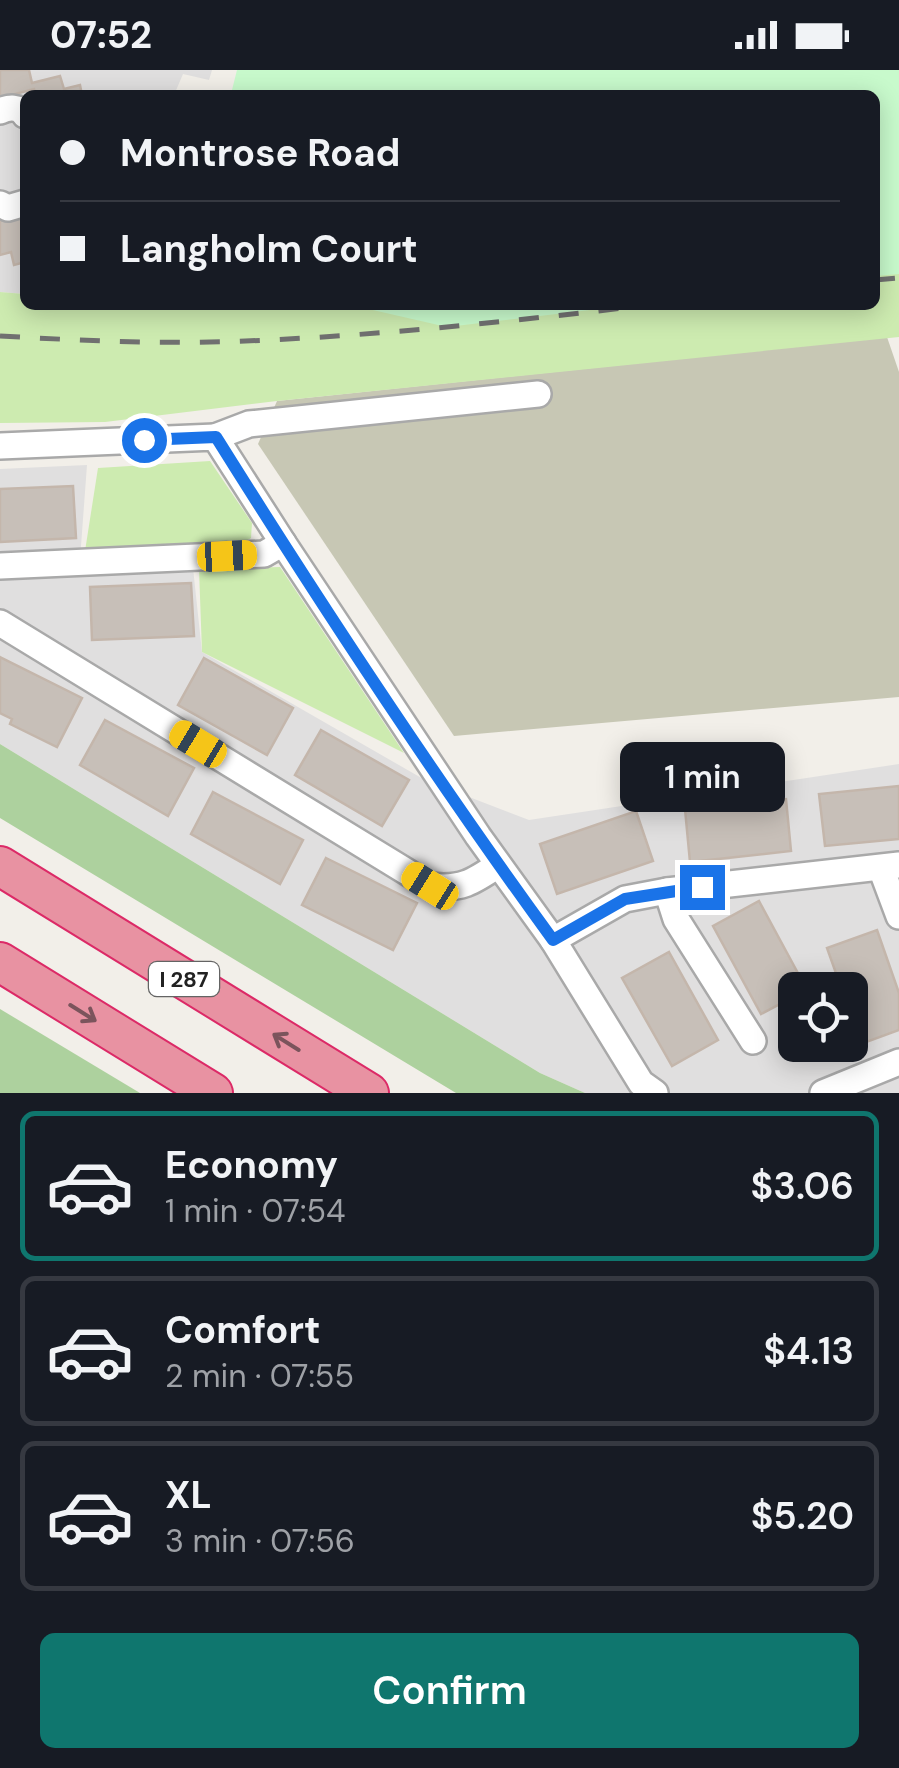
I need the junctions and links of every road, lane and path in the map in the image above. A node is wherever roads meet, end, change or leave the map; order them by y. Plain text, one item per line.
1 (538, 394) dead end
2 (216, 437) junction
3 (0, 446) edge
4 (283, 543) junction
5 (0, 566) edge
6 (0, 623) edge
7 (498, 865) junction
8 (0, 866) edge
9 (890, 866) edge
10 (667, 891) junction
11 (899, 916) edge
12 (553, 940) junction
13 (0, 962) edge
14 (754, 1041) dead end
15 (899, 1062) edge
16 (212, 1093) edge
17 (369, 1093) edge
18 (654, 1093) edge
19 (822, 1093) edge

1 - 2 street
2 - 3 street
2 - 4 street
4 - 5 street
4 - 7 street
6 - 7 street
7 - 12 street
17 -> 8 highway, I 287
9 - 10 street
9 - 11 street
10 - 12 street
10 - 14 street
12 - 18 street
13 -> 16 highway
15 - 19 street

